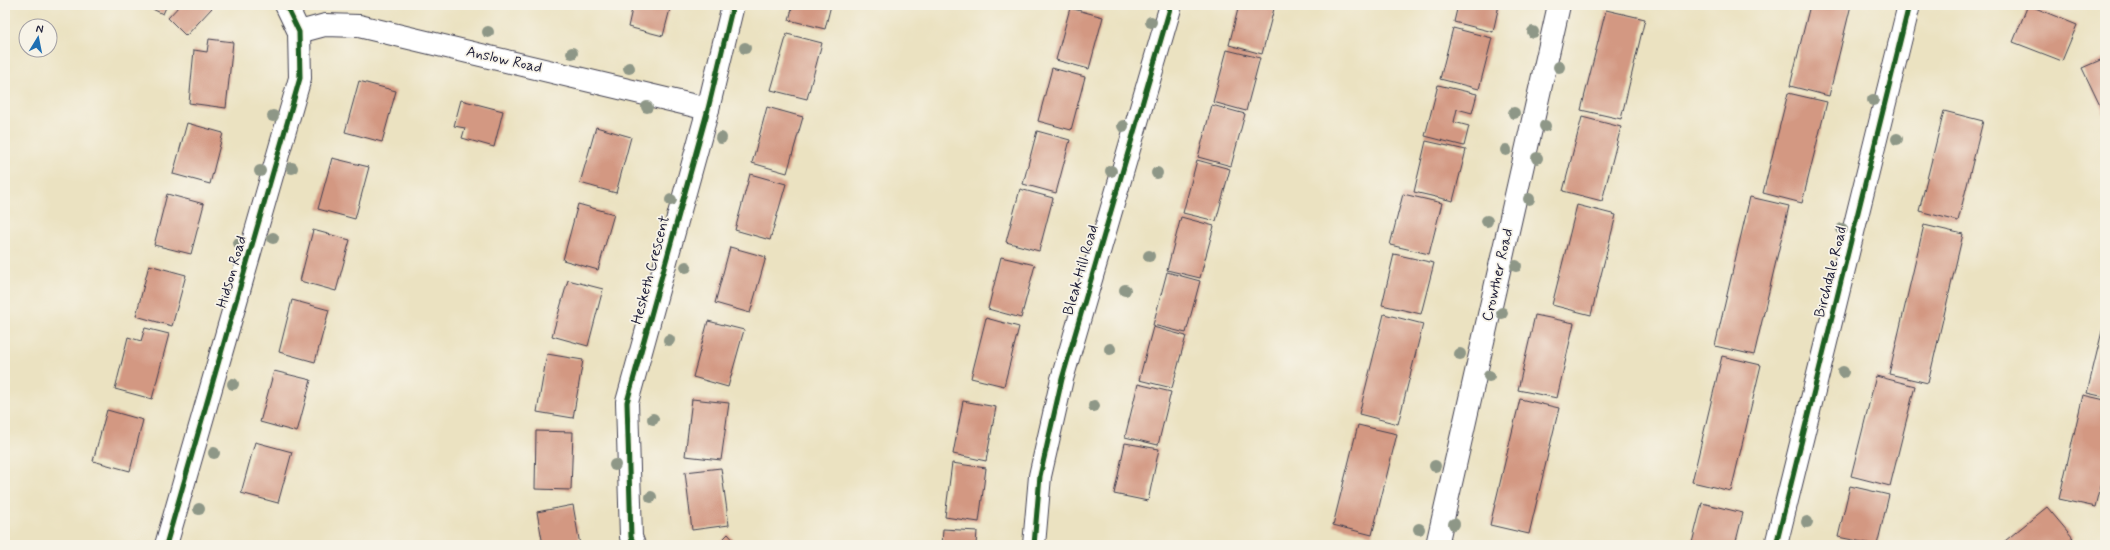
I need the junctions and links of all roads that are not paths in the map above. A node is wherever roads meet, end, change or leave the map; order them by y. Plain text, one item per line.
1 (286, 5) edge
2 (733, 5) edge
3 (1170, 5) edge
4 (1559, 5) edge
5 (1909, 5) edge
6 (299, 32) junction
7 (708, 109) junction
8 (166, 545) edge
9 (634, 545) edge
10 (1034, 545) edge
11 (1436, 545) edge
12 (1776, 545) edge

1 - 6 street, Hidson Road
2 - 7 street, Hesketh Crescent
3 - 10 street, Bleak Hill Road
4 - 11 street, Crowther Road
5 - 12 street, Birchdale Road
6 - 7 street, Anslow Road
6 - 8 street, Hidson Road
7 - 9 street, Hesketh Crescent

